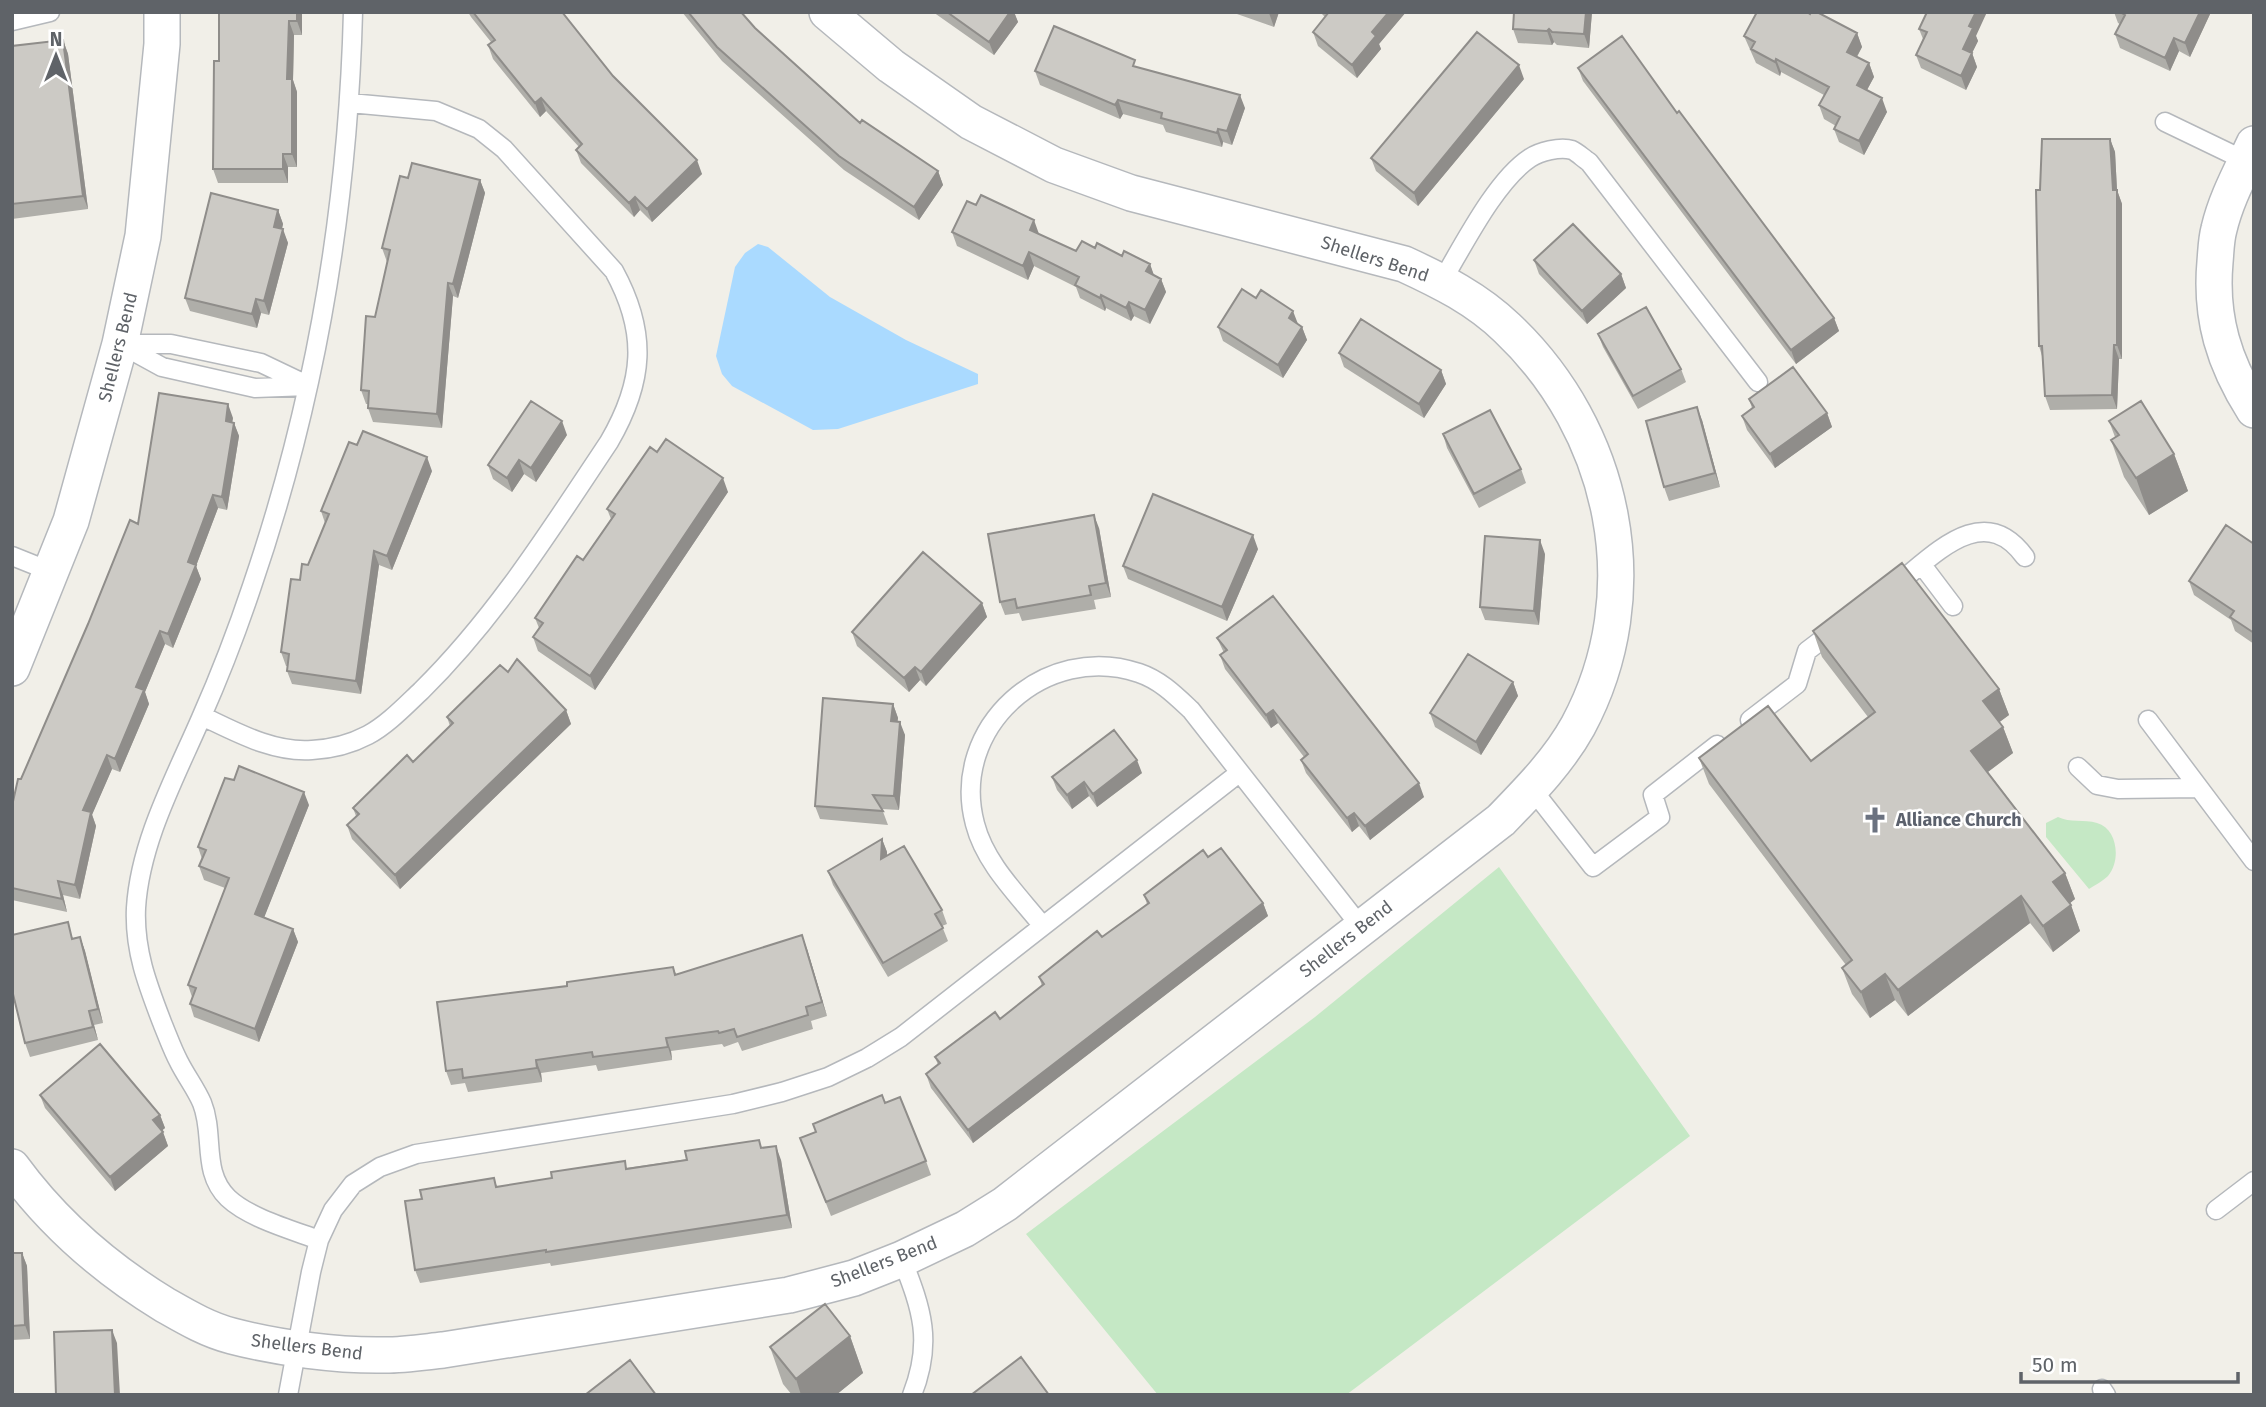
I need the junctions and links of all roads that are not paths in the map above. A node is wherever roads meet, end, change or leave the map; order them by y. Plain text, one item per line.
1 (50, 12) edge
2 (162, 12) edge
3 (353, 12) edge
4 (827, 12) edge
5 (12, 21) edge
6 (350, 103) junction
7 (2165, 122) dead end
8 (2250, 152) edge
9 (1442, 281) junction
10 (120, 344) junction
11 (1758, 382) dead end
12 (308, 386) junction
13 (2254, 410) edge
14 (12, 556) edge
15 (2025, 556) dead end
16 (1922, 565) junction
17 (52, 572) junction
18 (1880, 596) edge
19 (1953, 606) dead end
20 (1849, 620) edge
21 (12, 668) edge
22 (202, 716) junction
23 (2148, 720) dead end
24 (2078, 767) dead end
25 (1239, 773) junction
26 (2199, 788) junction
27 (1532, 789) junction
28 (2254, 862) edge
29 (1042, 925) junction
30 (1361, 927) junction
31 (12, 1167) edge
32 (2254, 1181) edge
33 (2216, 1210) dead end
34 (319, 1240) junction
35 (902, 1259) junction
36 (298, 1348) junction
37 (288, 1395) edge
38 (912, 1395) edge

1 - 5 lane
2 - 10 street, Shellers Bend
3 - 6 lane
4 - 9 street, Shellers Bend
6 - 12 lane
6 - 22 lane
7 - 8 lane
8 - 13 street
9 - 11 lane
9 - 27 street, Shellers Bend
10 - 12 lane
10 - 12 lane
10 - 17 street, Shellers Bend
12 - 22 lane
14 - 17 lane
15 - 16 lane
16 - 18 lane
16 - 19 lane
17 - 21 street, Shellers Bend
20 - 27 lane
22 - 34 lane
23 - 26 lane
24 - 26 lane
25 - 29 lane
25 - 29 lane
25 - 30 lane
26 - 28 lane
27 - 30 street, Shellers Bend
29 - 34 lane
30 - 35 street, Shellers Bend
31 - 36 street, Shellers Bend
32 - 33 lane
34 - 36 lane
35 - 36 street, Shellers Bend
35 - 38 lane
36 - 37 lane

